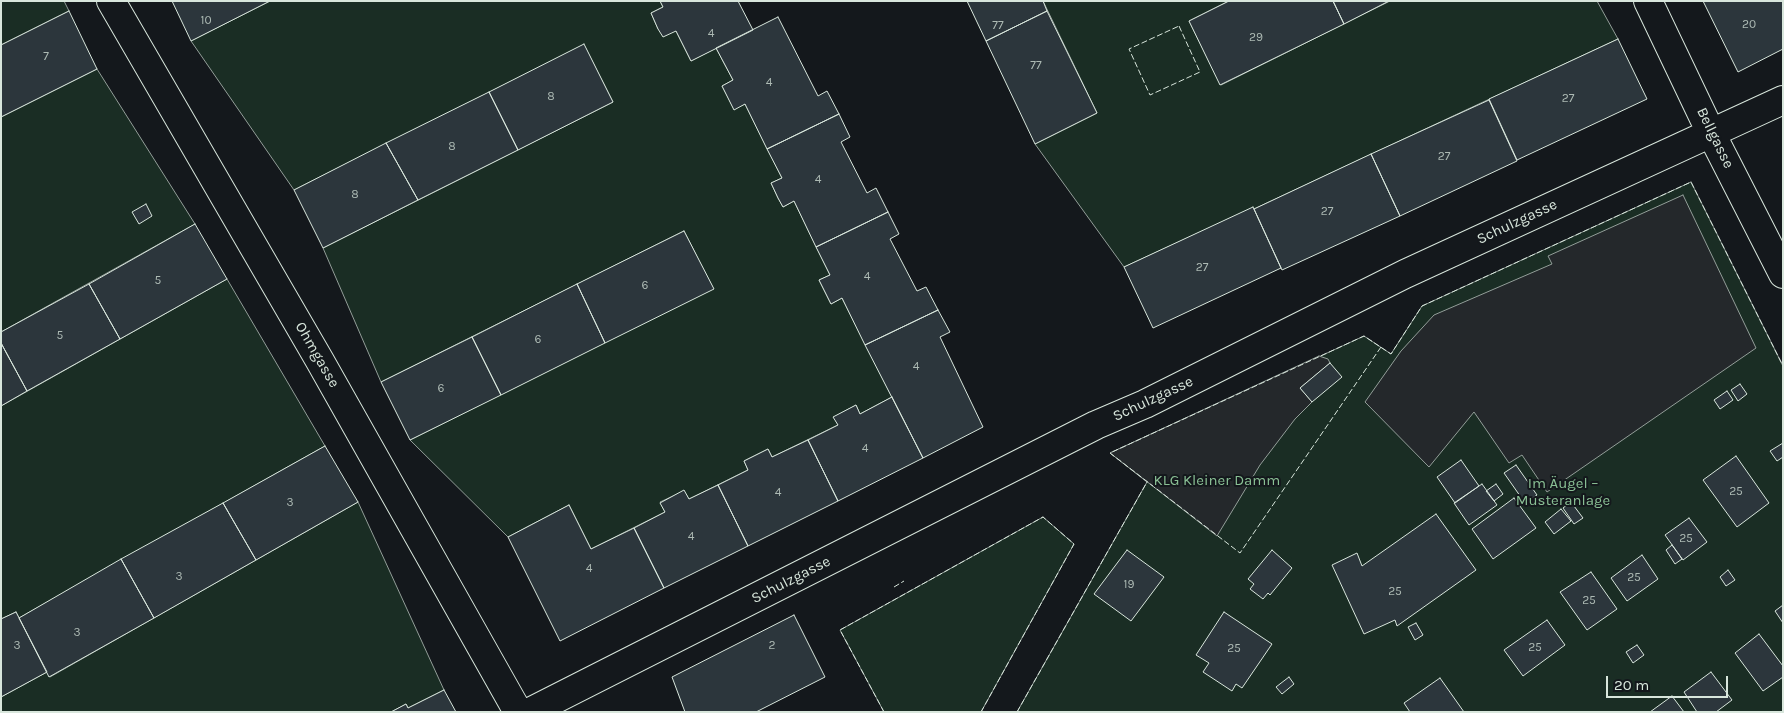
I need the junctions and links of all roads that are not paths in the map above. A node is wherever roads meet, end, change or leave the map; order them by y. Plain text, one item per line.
1 (111, 1) edge
2 (1648, 1) edge
3 (1783, 100) edge
4 (1712, 133) junction
5 (1783, 274) edge
6 (518, 712) edge
7 (530, 712) edge

1 - 6 street, Ohmgasse
2 - 4 street, Bellgasse
3 - 4 street, Schulzgasse
4 - 5 street, Bellgasse
4 - 7 street, Schulzgasse

